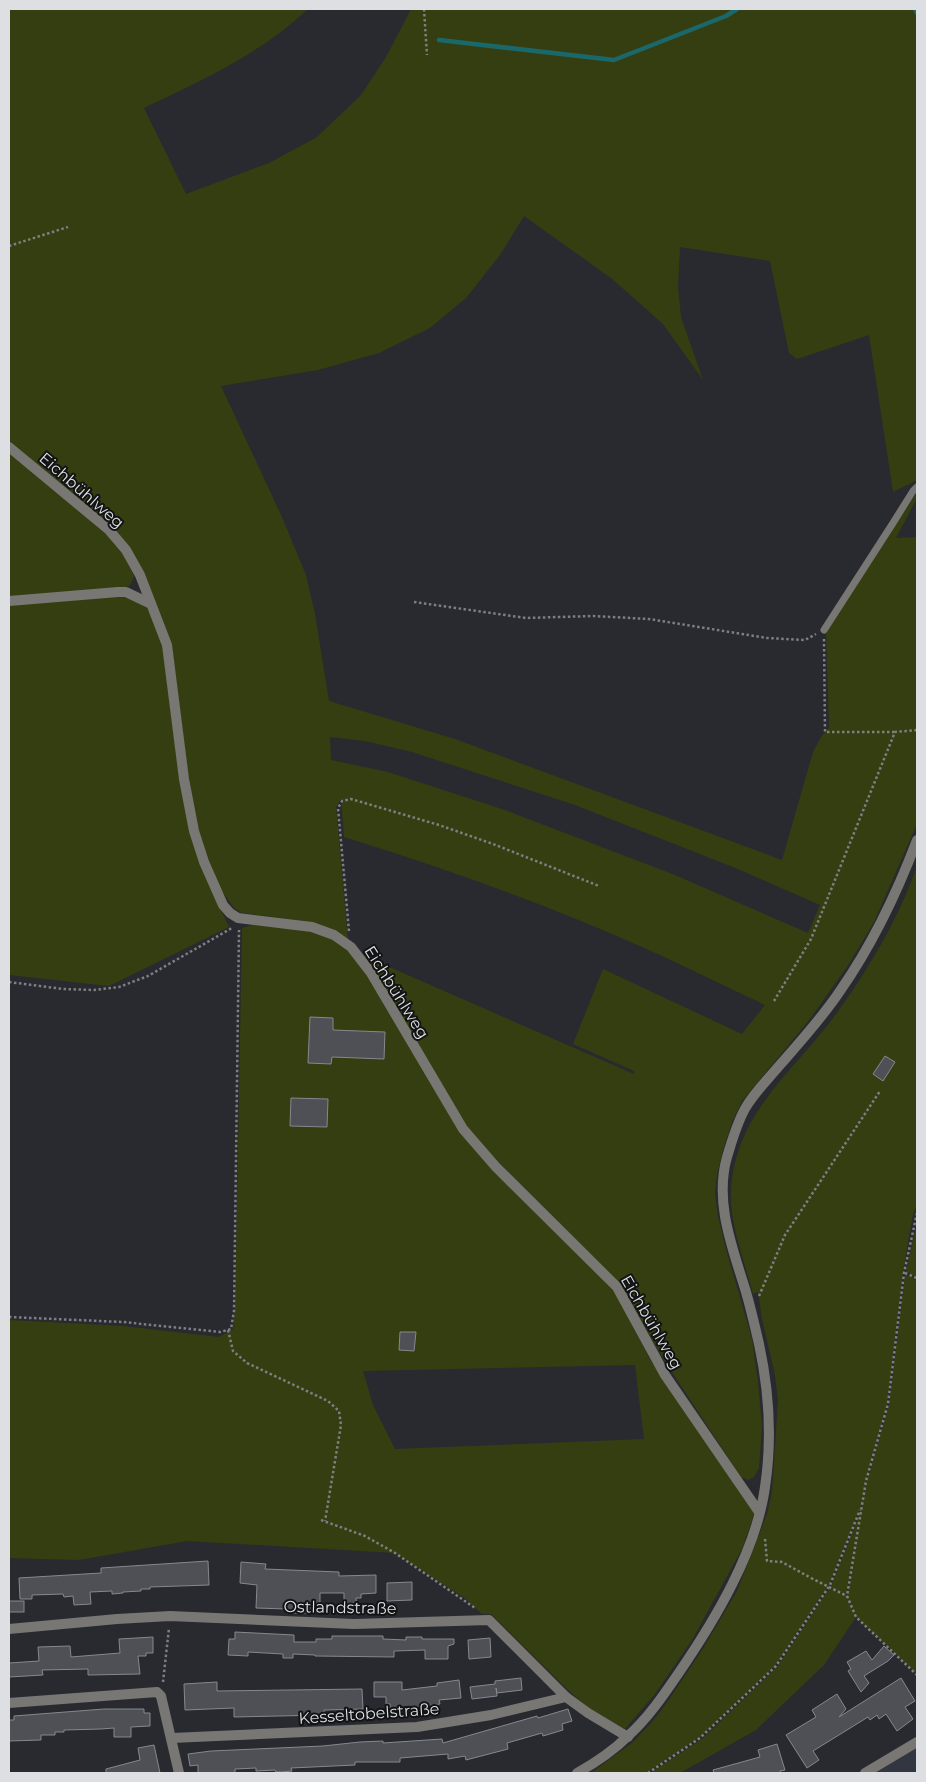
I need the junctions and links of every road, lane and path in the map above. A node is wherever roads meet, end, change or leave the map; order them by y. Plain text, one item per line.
1 (424, 9) edge
2 (427, 55) dead end
3 (68, 227) dead end
4 (9, 246) edge
5 (9, 447) edge
6 (917, 487) edge
7 (9, 601) edge
8 (414, 602) dead end
9 (151, 604) junction
10 (824, 630) junction
11 (917, 730) edge
12 (895, 732) junction
13 (917, 840) edge
14 (599, 886) dead end
15 (238, 918) junction
16 (351, 947) junction
17 (9, 982) edge
18 (774, 1001) dead end
19 (880, 1091) dead end
20 (917, 1213) edge
21 (904, 1273) junction
22 (917, 1278) edge
23 (751, 1314) junction
24 (9, 1317) edge
25 (228, 1330) junction
26 (863, 1504) junction
27 (759, 1512) junction
28 (321, 1520) dead end
29 (325, 1521) junction
30 (764, 1536) dead end
31 (847, 1596) junction
32 (170, 1616) junction
33 (489, 1620) junction
34 (9, 1629) edge
35 (917, 1675) edge
36 (161, 1696) junction
37 (566, 1696) junction
38 (9, 1703) edge
39 (628, 1737) junction
40 (172, 1738) junction
41 (917, 1742) edge
42 (179, 1773) edge
43 (577, 1773) edge
44 (648, 1773) edge
45 (865, 1773) edge

1 - 2 path
3 - 4 path
5 - 9 street, Eichbühlweg
6 - 10 lane
7 - 9 street
8 - 10 path
9 - 15 street, Eichbühlweg
10 - 12 path
11 - 12 path
12 - 18 path
13 - 23 street
14 - 16 path
15 - 16 street, Eichbühlweg
15 - 17 path
15 - 25 path
16 - 27 street, Eichbühlweg
19 - 23 path
20 - 21 path
21 - 22 path
21 - 26 path
23 - 27 street
24 - 25 path
25 - 29 path
26 - 31 path
26 - 44 path
27 - 39 street
28 - 29 path
29 - 33 path
30 - 31 path, bridge
31 - 35 path
32 - 33 street, Ostlandstraße
32 - 34 street, Ostlandstraße
32 - 36 path
33 - 37 street
36 - 38 street
36 - 40 street
37 - 39 street
37 - 40 street, Kesseltobelstraße
39 - 43 street
40 - 42 street
41 - 45 street

